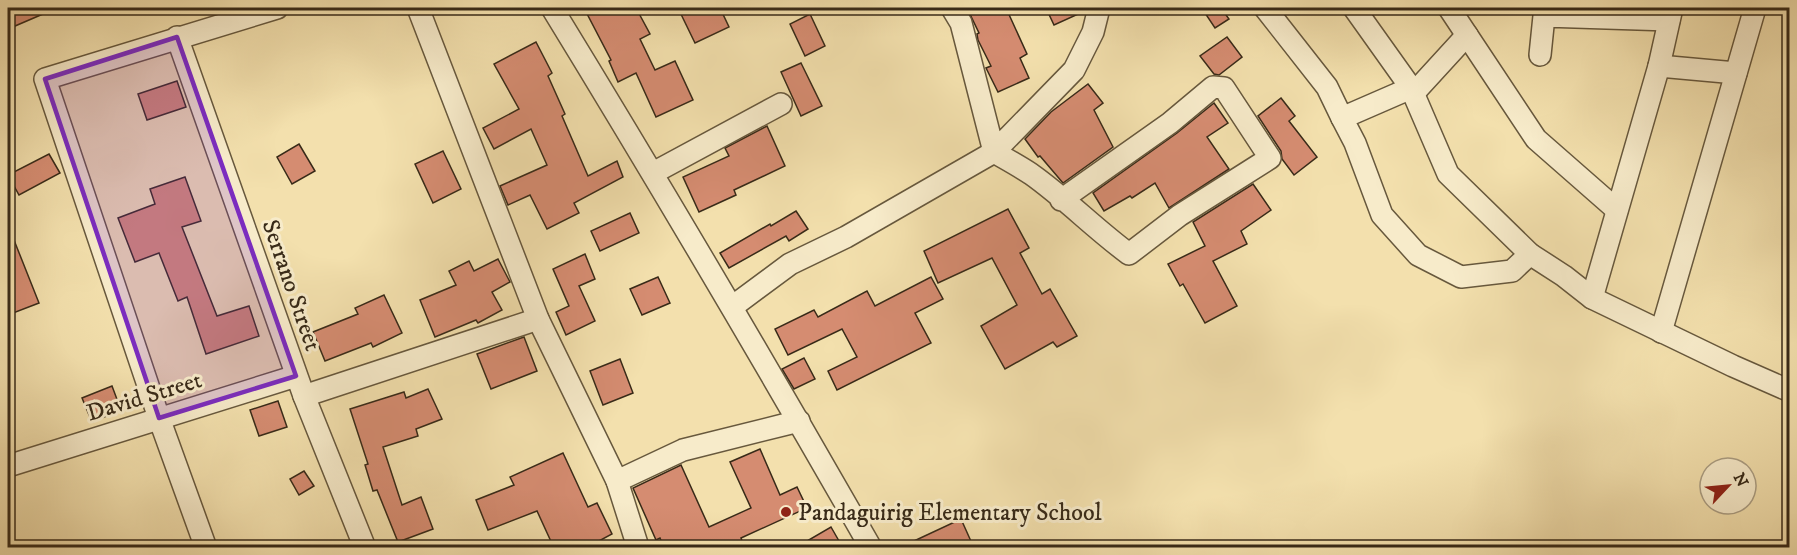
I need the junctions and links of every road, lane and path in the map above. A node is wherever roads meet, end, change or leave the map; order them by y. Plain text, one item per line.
1 (278, 8) edge
2 (417, 8) edge
3 (552, 8) edge
4 (952, 8) edge
5 (1098, 8) edge
6 (1265, 8) edge
7 (1354, 8) edge
8 (1449, 8) edge
9 (1755, 8) edge
10 (1671, 14) edge
11 (1467, 35) junction
12 (177, 37) junction
13 (1540, 55) dead end
14 (1659, 66) junction
15 (1736, 73) junction
16 (1412, 91) junction
17 (781, 104) dead end
18 (1342, 118) junction
19 (994, 152) junction
20 (653, 173) junction
21 (1061, 200) junction
22 (1617, 210) junction
23 (1530, 254) junction
24 (1592, 298) junction
25 (732, 307) junction
26 (538, 319) junction
27 (1661, 332) junction
28 (296, 376) junction
29 (1790, 391) edge
30 (303, 396) junction
31 (159, 418) junction
32 (799, 421) junction
33 (8, 466) edge
34 (617, 481) junction
35 (637, 544) dead end
36 (206, 548) edge
37 (365, 548) edge
38 (871, 548) edge

1 - 12 street
2 - 26 street
3 - 20 street
4 - 19 street
5 - 19 street
6 - 18 street
7 - 16 street
8 - 11 street
9 - 15 street
10 - 13 street
10 - 14 street
11 - 16 street
11 - 22 street
12 - 28 street, Serrano Street
12 - 31 street
14 - 15 street
14 - 22 street
15 - 27 street
16 - 18 street
16 - 23 street
17 - 20 street
18 - 23 street
19 - 21 street
19 - 25 street
20 - 25 street
21 - 21 street
22 - 24 street
23 - 24 street
24 - 27 street
25 - 32 street
26 - 30 street
26 - 34 street
27 - 29 street
28 - 30 street, Serrano Street
28 - 31 street, David Street
30 - 37 street, Serrano Street
31 - 33 street, David Street
31 - 36 street
32 - 34 street
32 - 38 street
34 - 35 street

